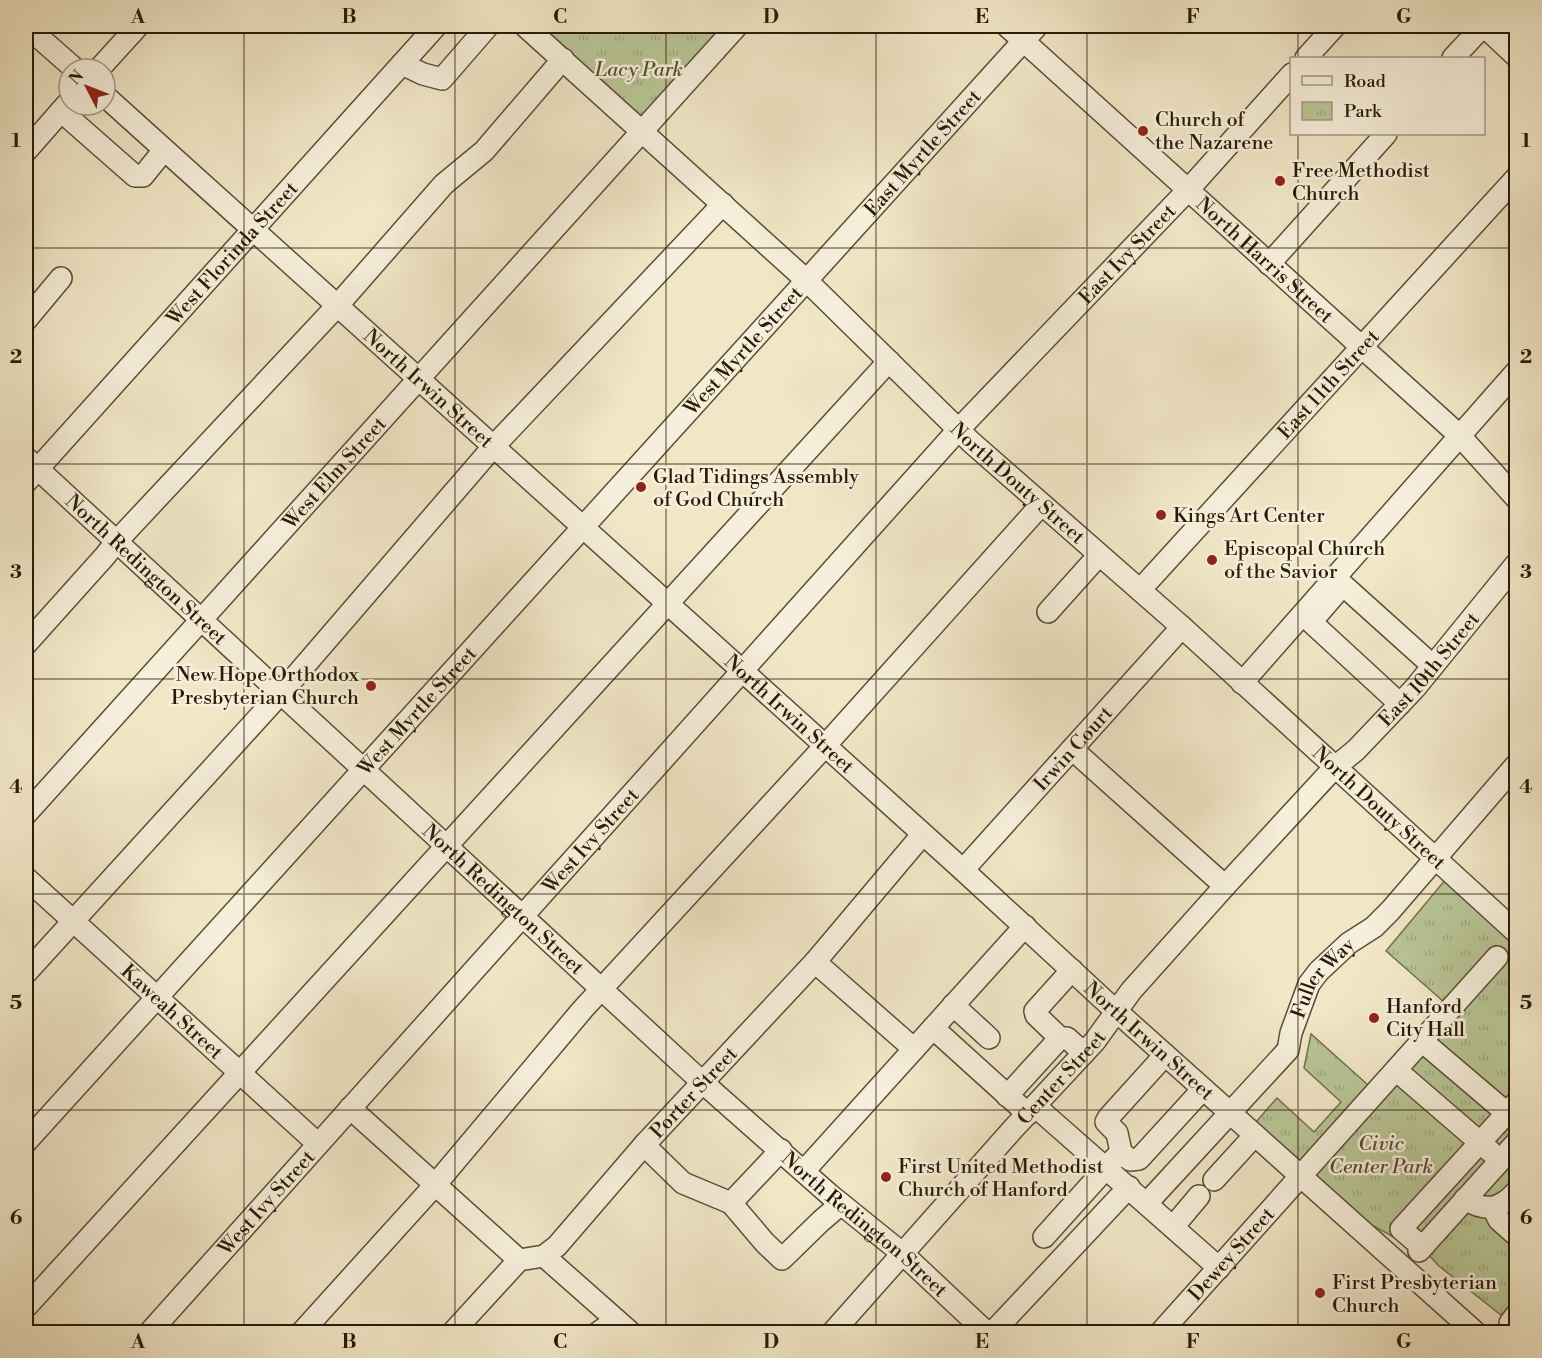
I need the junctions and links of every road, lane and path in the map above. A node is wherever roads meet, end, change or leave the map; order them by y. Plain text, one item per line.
1 (26, 26) edge
2 (138, 26) edge
3 (436, 26) edge
4 (488, 26) edge
5 (525, 26) edge
6 (737, 26) edge
7 (1007, 26) edge
8 (1335, 26) edge
9 (1483, 26) edge
10 (1030, 33) edge
11 (1516, 56) edge
12 (61, 57) edge
13 (110, 57) edge
14 (1307, 57) edge
15 (1454, 57) edge
16 (563, 59) junction
17 (402, 64) junction
18 (1290, 76) edge
19 (117, 107) edge
20 (57, 116) edge
21 (75, 117) edge
22 (643, 131) junction
23 (1385, 135) edge
24 (164, 150) junction
25 (26, 151) edge
26 (1516, 178) edge
27 (1188, 190) junction
28 (723, 204) junction
29 (252, 230) junction
30 (1269, 264) junction
31 (61, 278) dead end
32 (805, 279) junction
33 (337, 306) junction
34 (26, 320) edge
35 (1363, 349) junction
36 (889, 361) junction
37 (1516, 372) edge
38 (418, 380) junction
39 (958, 430) junction
40 (1460, 436) junction
41 (493, 447) junction
42 (29, 470) edge
43 (1516, 498) edge
44 (1041, 505) junction
45 (581, 527) junction
46 (116, 542) junction
47 (1099, 555) junction
48 (1516, 564) edge
49 (1140, 590) junction
50 (667, 604) junction
51 (1048, 612) dead end
52 (201, 620) junction
53 (1182, 627) junction
54 (26, 644) edge
55 (1433, 666) junction
56 (742, 672) junction
57 (1242, 683) junction
58 (281, 693) junction
59 (1400, 704) junction
60 (824, 747) junction
61 (1072, 749) junction
62 (1516, 765) edge
63 (1335, 768) junction
64 (363, 769) junction
65 (26, 814) edge
66 (922, 835) junction
67 (446, 846) junction
68 (1435, 858) junction
69 (963, 870) junction
70 (26, 878) edge
71 (1225, 886) junction
72 (521, 917) junction
73 (72, 921) junction
74 (1025, 926) junction
75 (1516, 932) edge
76 (1497, 957) dead end
77 (815, 962) junction
78 (1072, 970) junction
79 (26, 973) edge
80 (601, 990) junction
81 (156, 997) junction
82 (953, 1005) junction
83 (1117, 1012) junction
84 (933, 1028) junction
85 (989, 1038) dead end
86 (1059, 1038) junction
87 (1422, 1041) junction
88 (914, 1049) junction
89 (1084, 1053) junction
90 (1165, 1055) junction
91 (1396, 1070) junction
92 (240, 1073) junction
93 (702, 1082) junction
94 (1203, 1089) junction
95 (1007, 1096) junction
96 (350, 1108) junction
97 (1031, 1110) junction
98 (1230, 1113) junction
99 (1513, 1113) edge
100 (1255, 1136) junction
101 (26, 1142) edge
102 (1480, 1143) junction
103 (1516, 1143) edge
104 (318, 1144) junction
105 (644, 1145) junction
106 (781, 1150) junction
107 (1121, 1152) junction
108 (1500, 1161) junction
109 (1107, 1167) junction
110 (804, 1171) junction
111 (1301, 1177) junction
112 (1214, 1180) dead end
113 (435, 1185) junction
114 (1130, 1187) junction
115 (1436, 1191) junction
116 (1516, 1192) edge
117 (1199, 1196) dead end
118 (731, 1203) junction
119 (1147, 1203) junction
120 (841, 1204) junction
121 (1461, 1204) junction
122 (1493, 1208) junction
123 (1173, 1227) junction
124 (1516, 1235) edge
125 (1044, 1237) dead end
126 (903, 1254) junction
127 (544, 1256) junction
128 (519, 1260) junction
129 (1220, 1268) junction
130 (26, 1307) edge
131 (623, 1326) edge
132 (150, 1332) edge
133 (302, 1332) edge
134 (453, 1332) edge
135 (599, 1332) edge
136 (833, 1332) edge
137 (986, 1332) edge
138 (993, 1332) edge
139 (1161, 1332) edge
140 (1475, 1332) edge

1 - 12 street
2 - 13 street
3 - 17 street, West Florinda Street
4 - 17 street
5 - 16 street, North Douty Street
6 - 22 street, West Elm Street
7 - 10 street, North Harris Street
8 - 14 street
9 - 11 street
9 - 15 street
10 - 27 street, North Harris Street
10 - 32 street, East Myrtle Street
16 - 22 street, North Douty Street
16 - 33 street
17 - 29 street, West Florinda Street
18 - 27 street, East Ivy Street
19 - 24 street, North Irwin Street
20 - 25 street
21 - 24 street
22 - 28 street, North Douty Street
22 - 38 street, West Elm Street
23 - 30 street
24 - 29 street, North Irwin Street
26 - 35 street, East 11th Street
27 - 30 street, North Harris Street
27 - 39 street, East Ivy Street
28 - 32 street, North Douty Street
28 - 41 street
29 - 33 street, North Irwin Street
29 - 42 street, West Florinda Street
30 - 35 street, North Harris Street
31 - 34 street
32 - 36 street, North Douty Street
32 - 45 street, West Myrtle Street
33 - 38 street, North Irwin Street
33 - 46 street
35 - 40 street, North Harris Street
35 - 49 street, East 11th Street
36 - 39 street, North Douty Street
36 - 50 street
37 - 40 street
38 - 41 street, North Irwin Street
38 - 52 street, West Elm Street
39 - 44 street, North Douty Street
39 - 56 street, West Ivy Street
40 - 43 street, North Harris Street
40 - 57 street
41 - 45 street, North Irwin Street
41 - 58 street
42 - 46 street, North Redington Street
44 - 47 street, North Douty Street
44 - 60 street
45 - 50 street, North Irwin Street
45 - 64 street, West Myrtle Street
46 - 52 street, North Redington Street
46 - 54 street
47 - 49 street, North Douty Street
47 - 51 street
48 - 55 street, East 10th Street
49 - 53 street, North Douty Street
50 - 56 street, North Irwin Street
50 - 67 street
52 - 58 street, North Redington Street
52 - 65 street, West Elm Street
53 - 57 street, North Douty Street
53 - 61 street, Irwin Court
55 - 59 street, East 10th Street
55 - 59 street
56 - 60 street, North Irwin Street
56 - 72 street, West Ivy Street
57 - 63 street, North Douty Street
58 - 64 street, North Redington Street
58 - 73 street
59 - 63 street, East 10th Street
60 - 66 street, North Irwin Street
60 - 80 street
61 - 69 street, Irwin Court
61 - 71 street
62 - 68 street, Fuller Way
63 - 68 street, North Douty Street
63 - 71 street, Center Street
64 - 67 street, North Redington Street
64 - 81 street, West Myrtle Street
66 - 69 street, North Irwin Street
66 - 77 street, Porter Street
67 - 72 street, North Redington Street
67 - 92 street
68 - 75 street, North Douty Street
68 - 98 street, Fuller Way
69 - 74 street, North Irwin Street
70 - 73 street, Kaweah Street
71 - 83 street, Center Street
72 - 80 street, North Redington Street
72 - 96 street, West Ivy Street
73 - 79 street
73 - 81 street, Kaweah Street
74 - 78 street, North Irwin Street
74 - 82 street
76 - 87 street, Dewey Street
77 - 88 street
77 - 93 street, Porter Street
78 - 83 street, North Irwin Street
78 - 86 street
80 - 93 street, North Redington Street
80 - 113 street
81 - 92 street, Kaweah Street
81 - 101 street, West Myrtle Street
82 - 84 street
82 - 85 street
83 - 89 street, Center Street
83 - 90 street, North Irwin Street
84 - 88 street
84 - 95 street
86 - 89 street
86 - 95 street
87 - 91 street, Dewey Street
87 - 99 street
88 - 110 street
89 - 97 street, Center Street
90 - 94 street, North Irwin Street
90 - 107 street
91 - 102 street
91 - 111 street, Dewey Street
92 - 104 street, Kaweah Street
92 - 130 street
93 - 105 street, Porter Street
93 - 106 street, North Redington Street
94 - 98 street, North Irwin Street
94 - 107 street
95 - 97 street
96 - 104 street, West Ivy Street
96 - 113 street
97 - 109 street
97 - 126 street, Center Street
98 - 100 street, North Irwin Street
98 - 119 street, Fuller Way
99 - 102 street
100 - 111 street, North Irwin Street
100 - 112 street
102 - 108 street
102 - 115 street
103 - 108 street
104 - 132 street, West Ivy Street
105 - 118 street
105 - 127 street, Porter Street
106 - 110 street, North Redington Street
106 - 118 street
107 - 109 street
108 - 121 street
109 - 114 street
109 - 125 street
110 - 120 street, North Redington Street
111 - 129 street, Dewey Street
111 - 140 street, North Irwin Street
113 - 128 street
113 - 133 street
114 - 119 street
114 - 138 street
115 - 121 street
115 - 121 street
116 - 122 street
117 - 123 street
118 - 120 street
119 - 123 street
120 - 126 street, North Redington Street
121 - 122 street
122 - 124 street
123 - 129 street
126 - 136 street, Center Street
126 - 137 street, North Redington Street
127 - 128 street
127 - 131 street
128 - 134 street
129 - 139 street, Dewey Street
131 - 135 street

